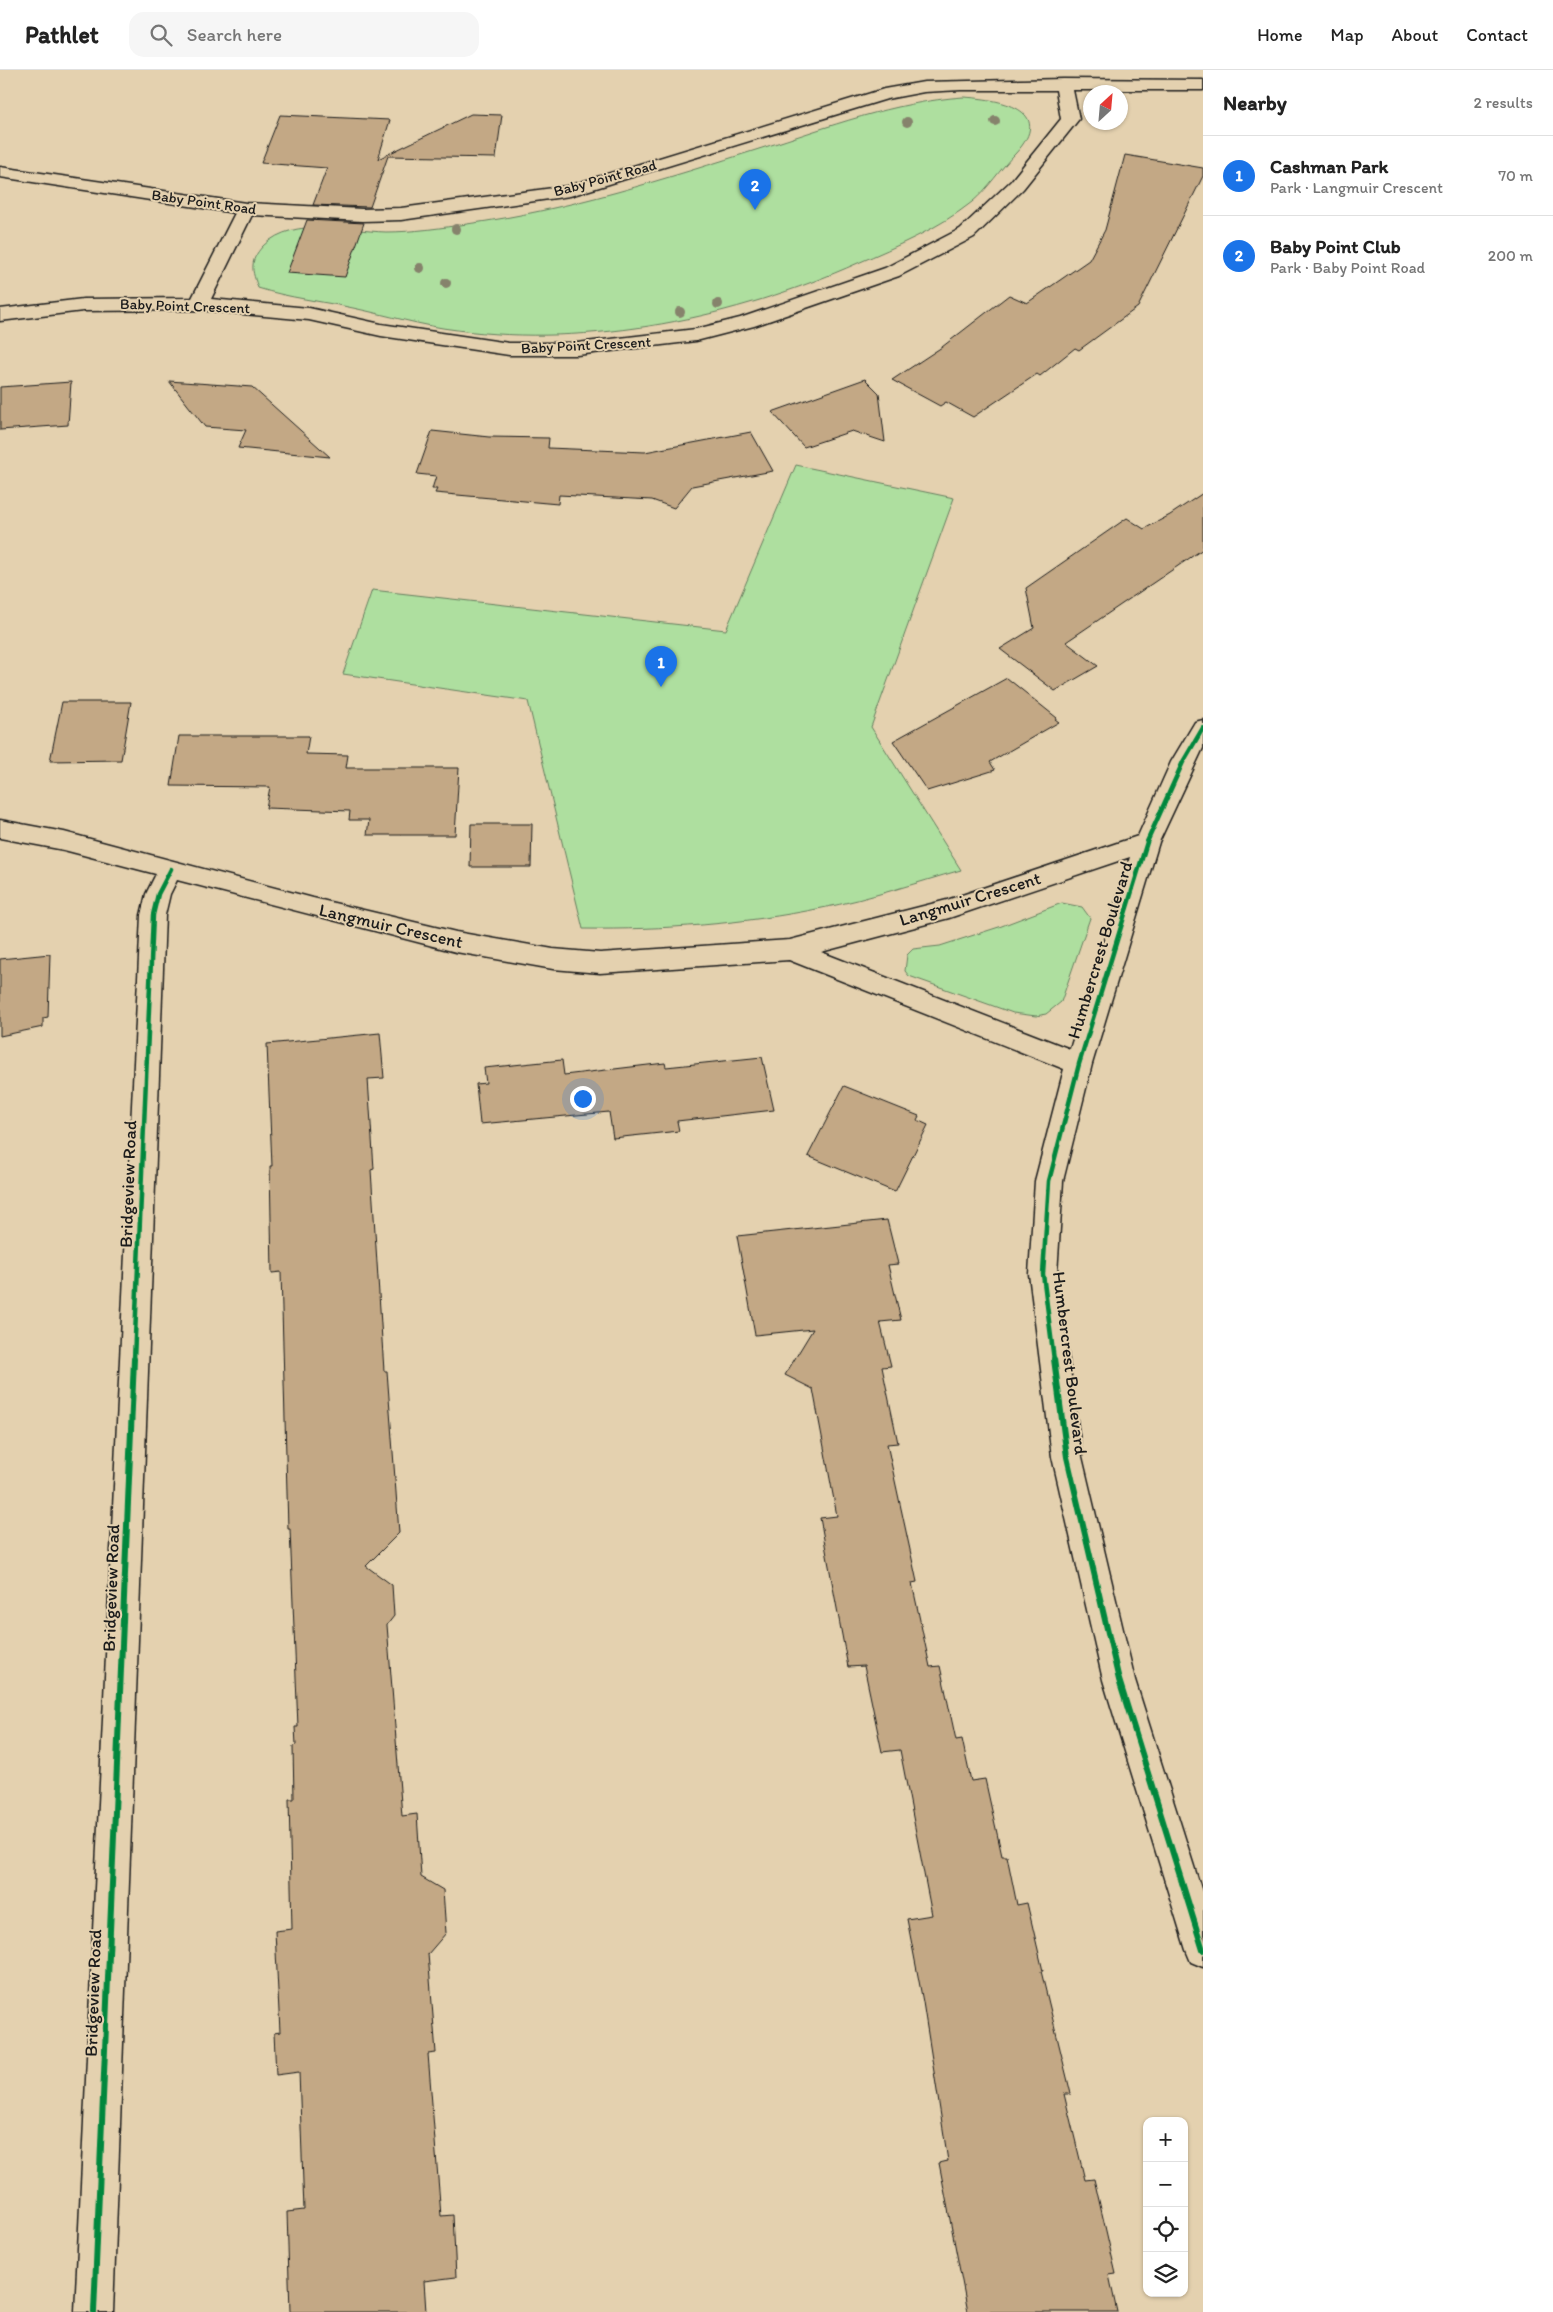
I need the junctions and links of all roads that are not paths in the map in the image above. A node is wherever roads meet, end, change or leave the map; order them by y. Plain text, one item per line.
1 (1063, 84) junction
2 (1203, 85) edge
3 (0, 172) edge
4 (246, 209) junction
5 (199, 304) junction
6 (0, 314) edge
7 (1203, 728) edge
8 (0, 829) edge
9 (1147, 842) junction
10 (171, 869) junction
11 (790, 950) junction
12 (1079, 1064) junction
13 (1203, 1950) edge
14 (94, 2312) edge

1 - 2 street, Baby Point Road
1 - 4 street, Baby Point Road
1 - 5 street, Baby Point Crescent
3 - 4 street, Baby Point Road
4 - 5 street
5 - 6 street, Baby Point Crescent
7 - 9 street, Humbercrest Boulevard
8 - 10 street, Langmuir Crescent
9 - 11 street, Langmuir Crescent
9 - 12 street, Humbercrest Boulevard
10 - 11 street, Langmuir Crescent
10 - 14 street, Bridgeview Road
11 - 12 street, Langmuir Crescent
12 - 13 street, Humbercrest Boulevard

